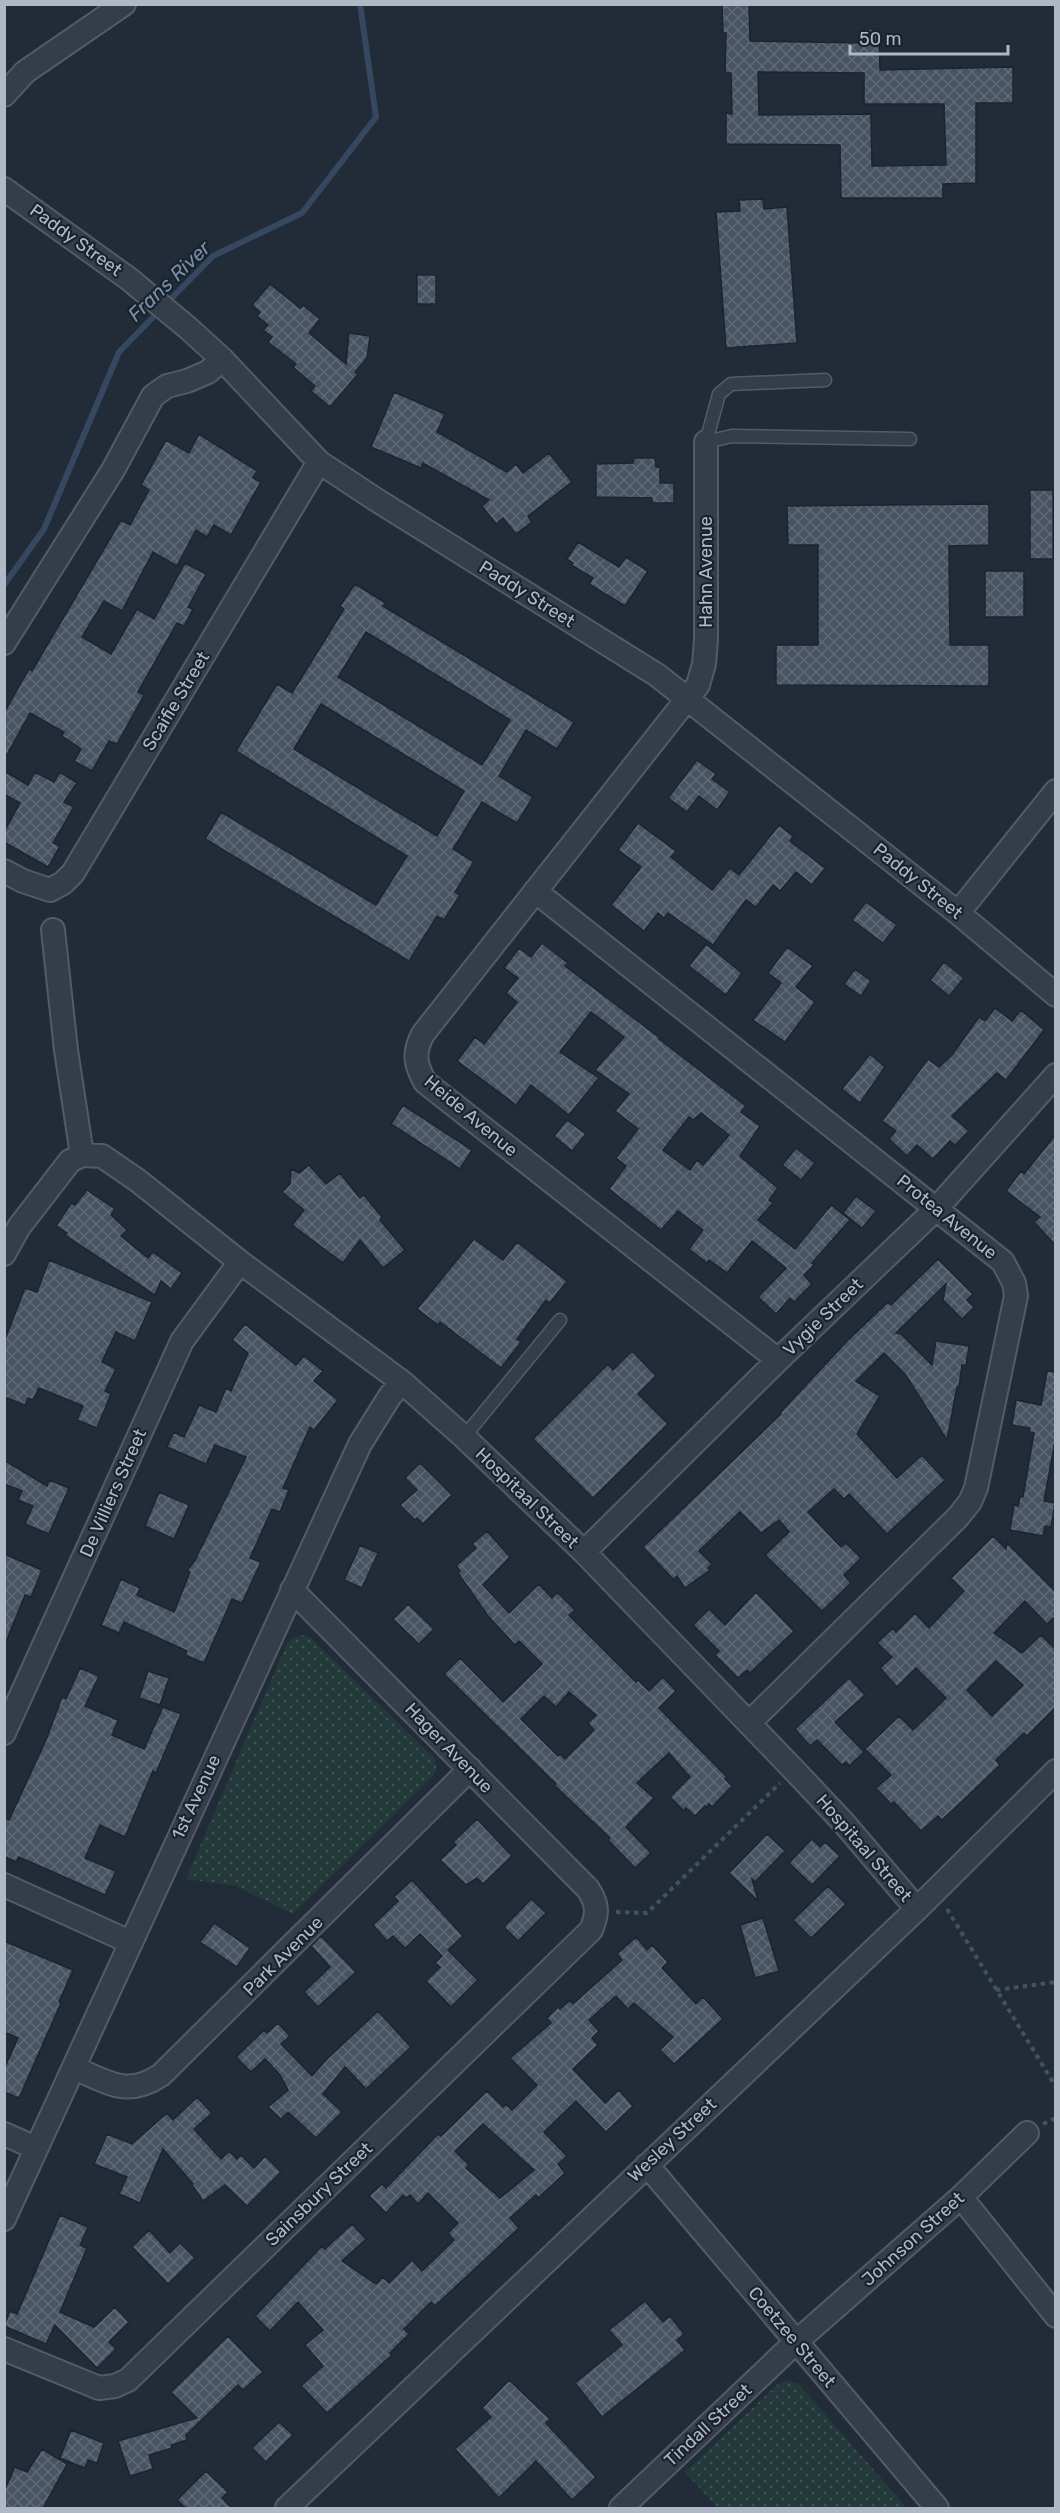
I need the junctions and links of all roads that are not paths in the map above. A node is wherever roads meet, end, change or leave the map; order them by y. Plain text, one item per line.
1 (124, 4) edge
2 (4, 95) edge
3 (4, 189) edge
4 (222, 359) junction
5 (825, 380) dead end
6 (910, 439) dead end
7 (706, 442) junction
8 (319, 462) junction
9 (4, 643) edge
10 (687, 698) junction
11 (1056, 791) edge
12 (4, 871) edge
13 (536, 891) junction
14 (958, 913) junction
15 (53, 930) dead end
16 (1056, 995) edge
17 (1056, 1075) edge
18 (82, 1155) junction
19 (936, 1209) junction
20 (4, 1254) edge
21 (240, 1262) junction
22 (560, 1320) dead end
23 (778, 1360) junction
24 (402, 1382) junction
25 (464, 1437) junction
26 (584, 1552) junction
27 (292, 1590) junction
28 (749, 1723) junction
29 (4, 1733) edge
30 (470, 1769) junction
31 (1056, 1771) edge
32 (4, 1885) edge
33 (917, 1909) junction
34 (598, 1911) joint
35 (130, 1942) junction
36 (74, 2068) junction
37 (1027, 2133) dead end
38 (4, 2134) edge
39 (36, 2148) junction
40 (647, 2164) junction
41 (961, 2197) junction
42 (4, 2220) edge
43 (1056, 2316) edge
44 (796, 2342) junction
45 (4, 2349) edge
46 (287, 2508) edge
47 (621, 2508) edge
48 (937, 2508) edge

1 - 2 street
3 - 4 street, Paddy Street
4 - 8 street, Paddy Street
4 - 9 street
5 - 7 lane
6 - 7 lane
7 - 10 street, Hahn Avenue
8 - 10 street, Paddy Street
8 - 12 street, Scaifie Street
10 - 13 street, Heide Avenue
10 - 14 street, Paddy Street
11 - 14 street
13 - 19 street, Protea Avenue
13 - 23 street, Heide Avenue
14 - 16 street, Paddy Street
15 - 18 street
17 - 19 street, Vygie Street
18 - 20 street
18 - 21 street, Hospitaal Street
19 - 23 street, Vygie Street
19 - 28 street, Protea Avenue
21 - 24 street, Hospitaal Street
21 - 29 street, De Villiers Street
22 - 25 lane
23 - 26 street, Vygie Street
24 - 25 street, Hospitaal Street
24 - 27 street, 1st Avenue
25 - 26 street, Hospitaal Street
26 - 28 street, Hospitaal Street
27 - 30 street, Hager Avenue
27 - 35 street, 1st Avenue
28 - 33 street, Hospitaal Street
30 - 34 street, Hager Avenue
30 - 36 street, Park Avenue
31 - 33 street, Wesley Street
32 - 35 street
33 - 40 street, Wesley Street
34 - 45 street, Sainsbury Street
35 - 36 street, 1st Avenue
36 - 39 street, 1st Avenue
37 - 41 street, Johnson Street
38 - 39 street
39 - 42 street, 1st Avenue
40 - 44 street, Coetzee Street
40 - 46 street, Wesley Street
41 - 43 street
41 - 44 street, Johnson Street
44 - 47 street, Tindall Street
44 - 48 street, Coetzee Street

